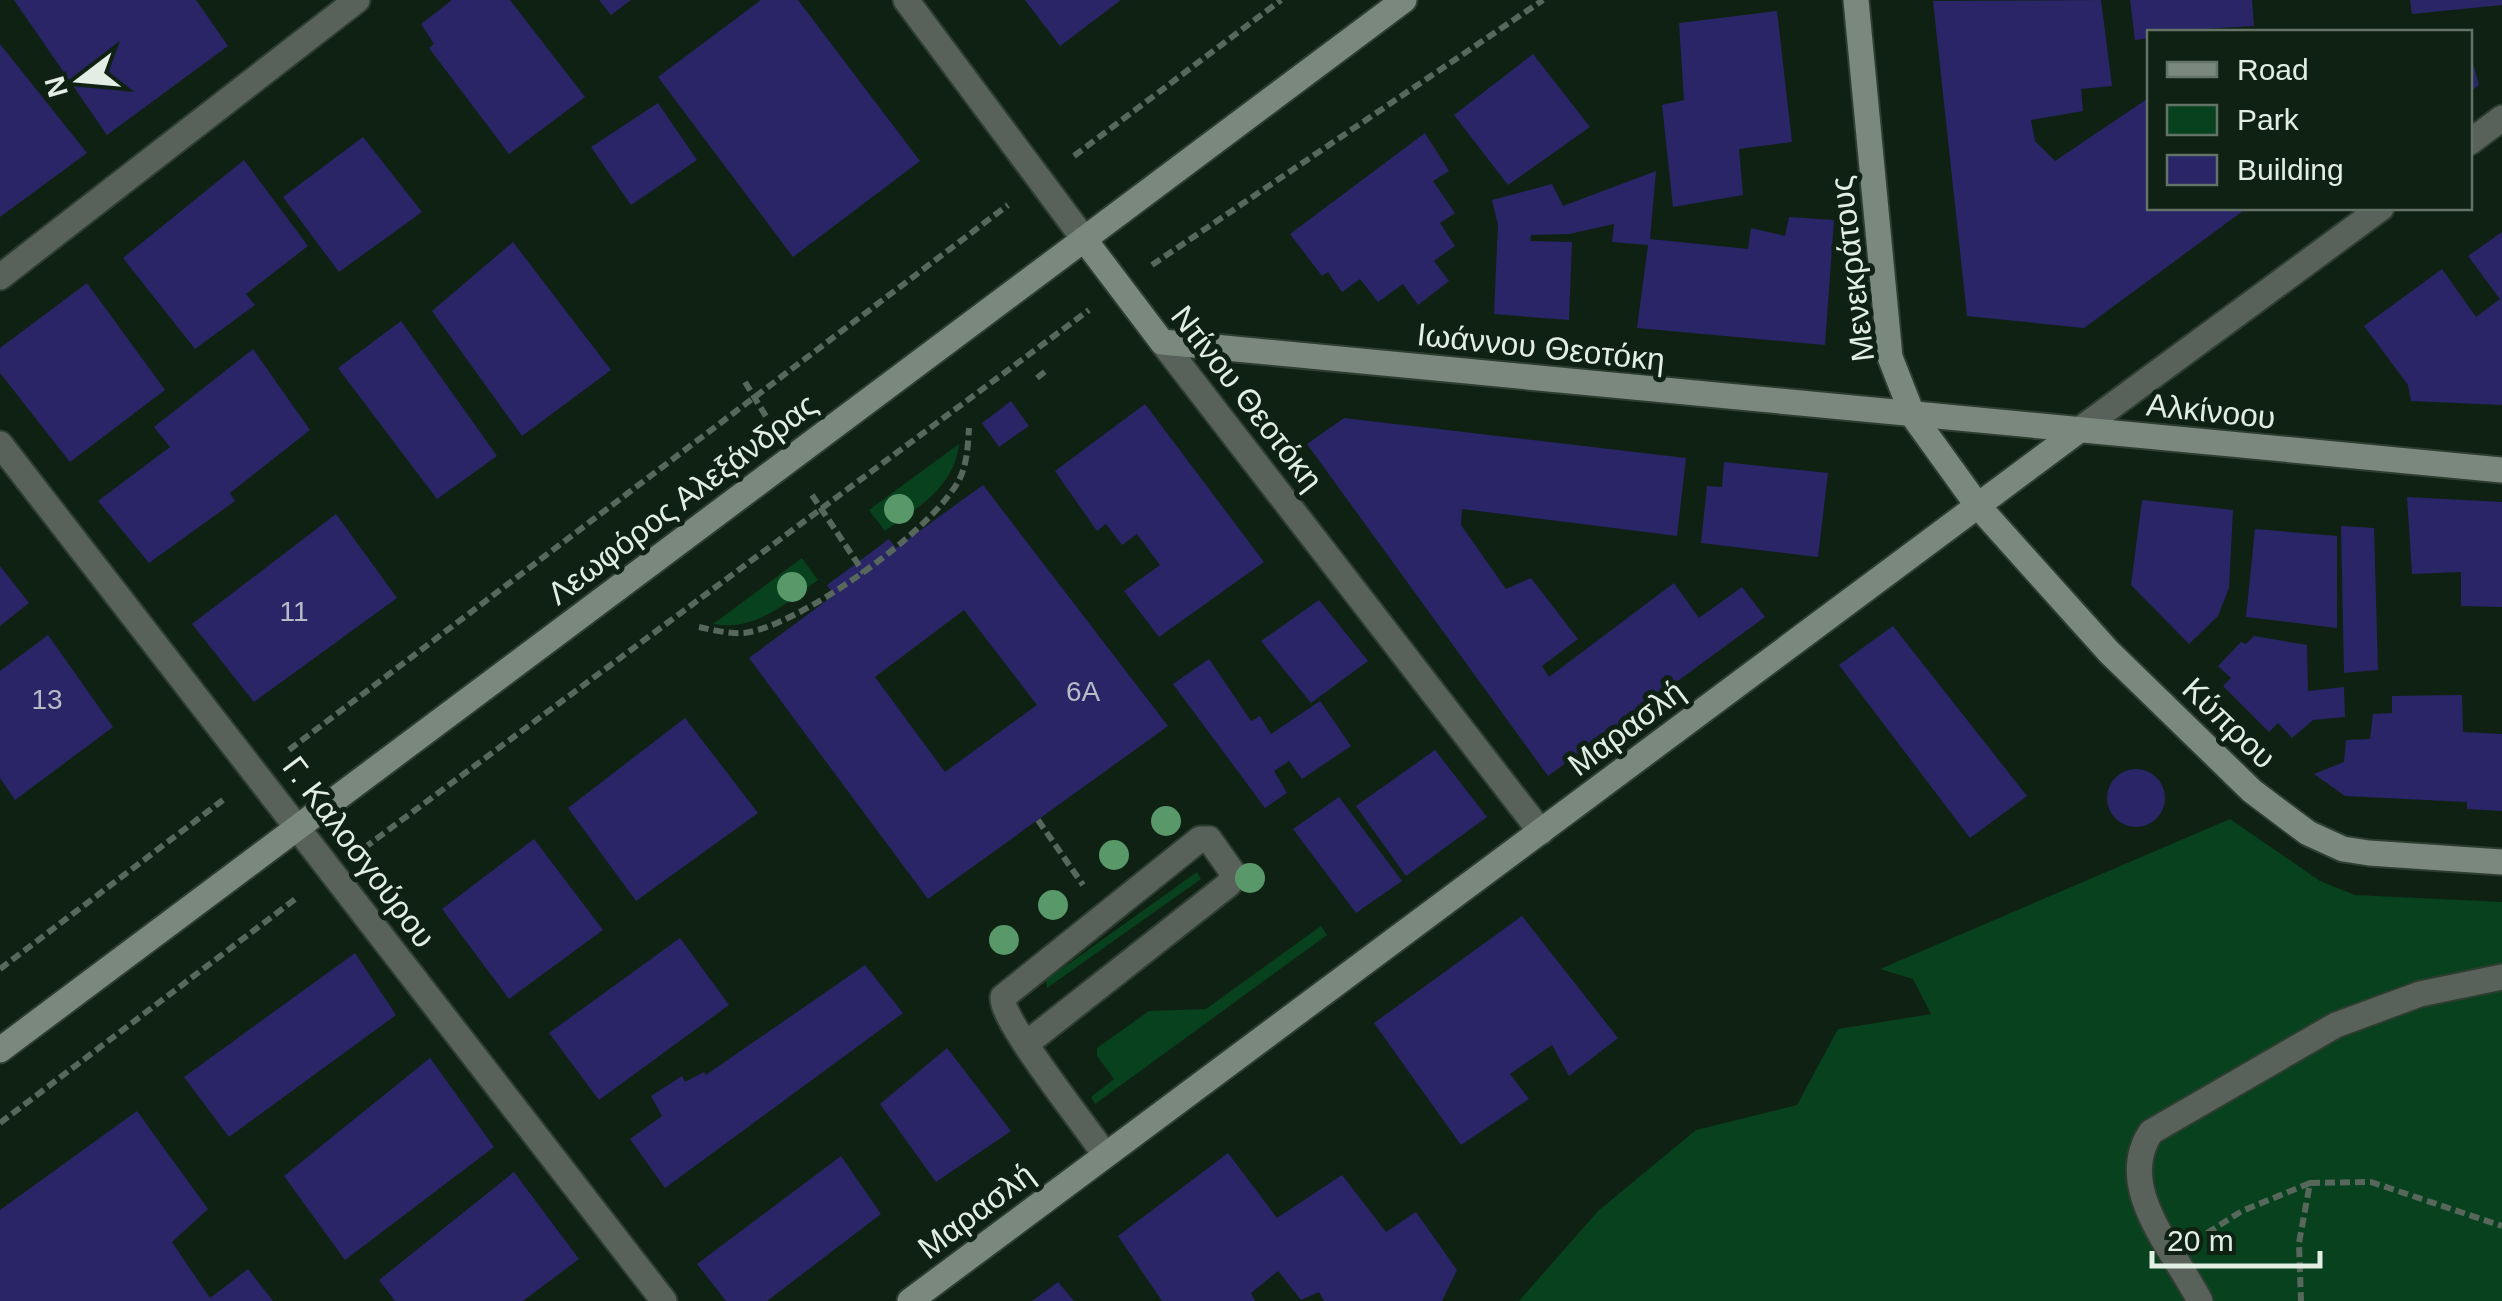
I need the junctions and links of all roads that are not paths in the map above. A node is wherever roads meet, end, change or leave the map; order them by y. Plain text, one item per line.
1 (357, 0) edge
2 (906, 0) edge
3 (1404, 0) edge
4 (1856, 0) edge
5 (2502, 118) edge
6 (2472, 140) edge
7 (2378, 210) edge
8 (1084, 239) junction
9 (0, 276) edge
10 (1162, 342) junction
11 (1913, 416) junction
12 (2078, 431) junction
13 (0, 444) edge
14 (2502, 470) edge
15 (1978, 506) junction
16 (298, 826) junction
17 (1541, 832) junction
18 (2502, 862) edge
19 (2502, 977) edge
20 (1026, 1044) junction
21 (0, 1050) edge
22 (1105, 1156) junction
23 (664, 1301) edge
24 (910, 1301) edge
25 (2200, 1301) edge

1 - 9 street
2 - 8 street, Ντίνου Θεοτόκη
3 - 8 street, Λεωφόρος Αλεξάνδρας
4 - 11 street, Μενεκράτους
5 - 6 street
7 - 12 street, Μαρασλή
8 - 10 street, Ντίνου Θεοτόκη
8 - 16 street, Λεωφόρος Αλεξάνδρας
10 - 11 street, Ιωάννου Θεοτόκη
10 - 17 street, Ντίνου Θεοτόκη
11 - 12 street, Αλκίνοου
11 - 15 street, Μενεκράτους
12 - 14 street, Αλκίνοου
12 - 15 street, Μαρασλή
13 - 16 street, Γ. Καλοσγούρου
15 - 17 street, Μαρασλή
15 - 18 street, Κύπρου
16 - 21 street, Λεωφόρος Αλεξάνδρας
16 - 23 street, Γ. Καλοσγούρου
17 - 22 street, Μαρασλή
19 - 25 street
20 - 20 street
20 - 22 street
22 - 24 street, Μαρασλή

